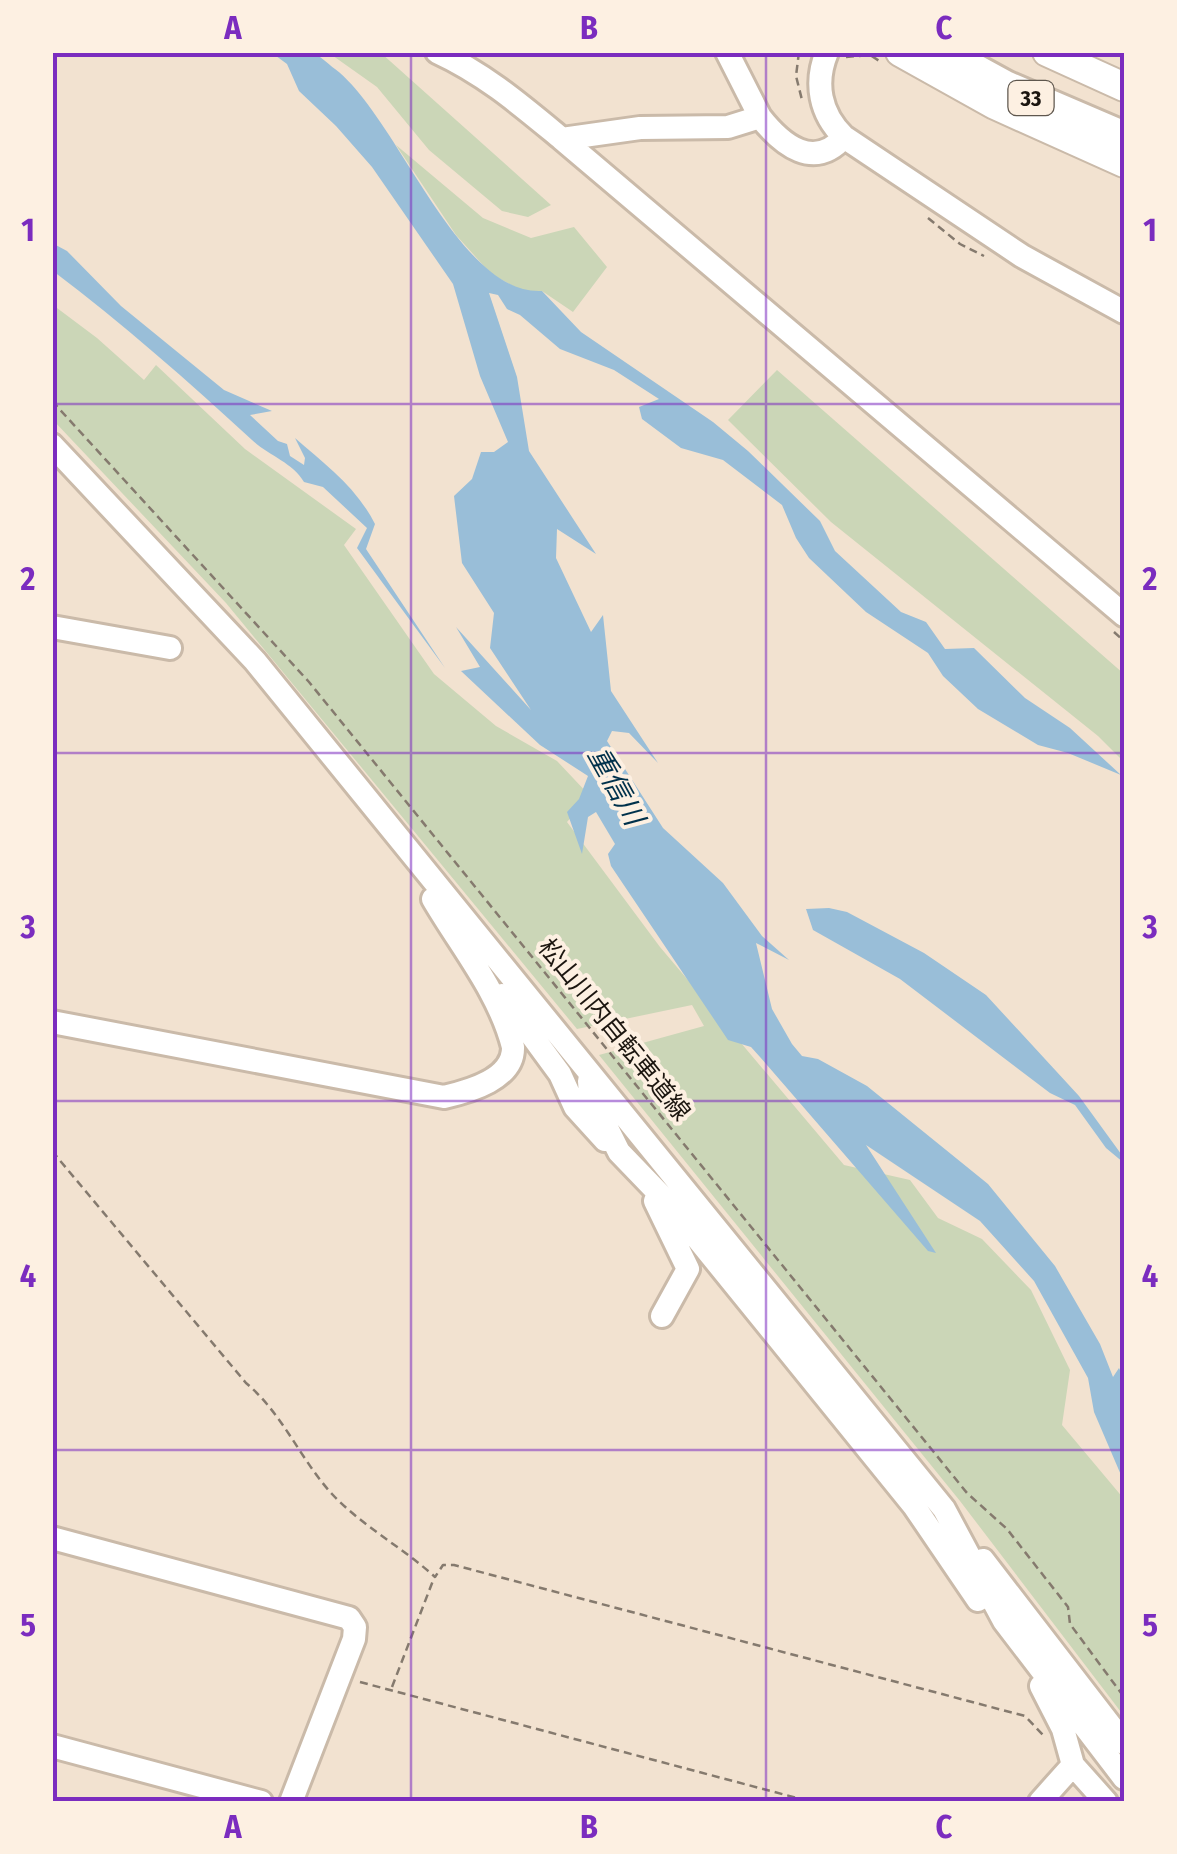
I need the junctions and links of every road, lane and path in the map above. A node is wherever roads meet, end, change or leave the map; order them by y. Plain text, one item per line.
1 (437, 52) edge
2 (467, 52) edge
3 (727, 52) edge
4 (827, 52) edge
5 (900, 52) edge
6 (941, 52) edge
7 (1047, 52) edge
8 (1124, 86) edge
9 (499, 88) junction
10 (760, 116) junction
11 (844, 137) junction
12 (562, 138) junction
13 (1124, 138) edge
14 (1124, 163) edge
15 (1124, 312) edge
16 (52, 401) edge
17 (52, 445) edge
18 (1124, 615) edge
19 (52, 626) edge
20 (170, 648) dead end
21 (420, 864) junction
22 (486, 981) junction
23 (52, 1022) edge
24 (588, 1070) junction
25 (52, 1151) edge
26 (619, 1152) junction
27 (647, 1184) junction
28 (662, 1316) dead end
29 (944, 1510) junction
30 (52, 1538) edge
31 (435, 1577) junction
32 (1004, 1622) junction
33 (1040, 1668) junction
34 (340, 1676) junction
35 (390, 1690) junction
36 (1124, 1697) edge
37 (1124, 1744) edge
38 (52, 1746) edge
39 (1073, 1766) junction
40 (1124, 1778) edge
41 (1100, 1799) edge
42 (261, 1802) edge
43 (291, 1802) edge
44 (812, 1802) edge
45 (1040, 1802) edge

1 - 9 street
2 - 9 street
3 - 10 street
4 - 11 street
5 - 14 main road
6 - 13 highway, 33
7 - 8 main road
9 - 12 street
10 - 11 street
10 - 12 street
11 - 15 street
12 - 18 street
16 - 36 path, 松山川内自転車道線
17 - 21 street
19 - 20 street
21 - 22 street
21 - 24 street
22 - 23 street
22 - 26 street
24 - 26 street
24 - 29 street
25 - 31 path
26 - 27 street
27 - 28 street
27 - 32 street
29 - 32 street
29 - 37 street
30 - 34 street
31 - 35 path
31 - 39 path
32 - 33 street
33 - 39 street
33 - 40 street
34 - 35 path
34 - 43 street
35 - 44 path
38 - 42 street
39 - 41 street
39 - 45 street

